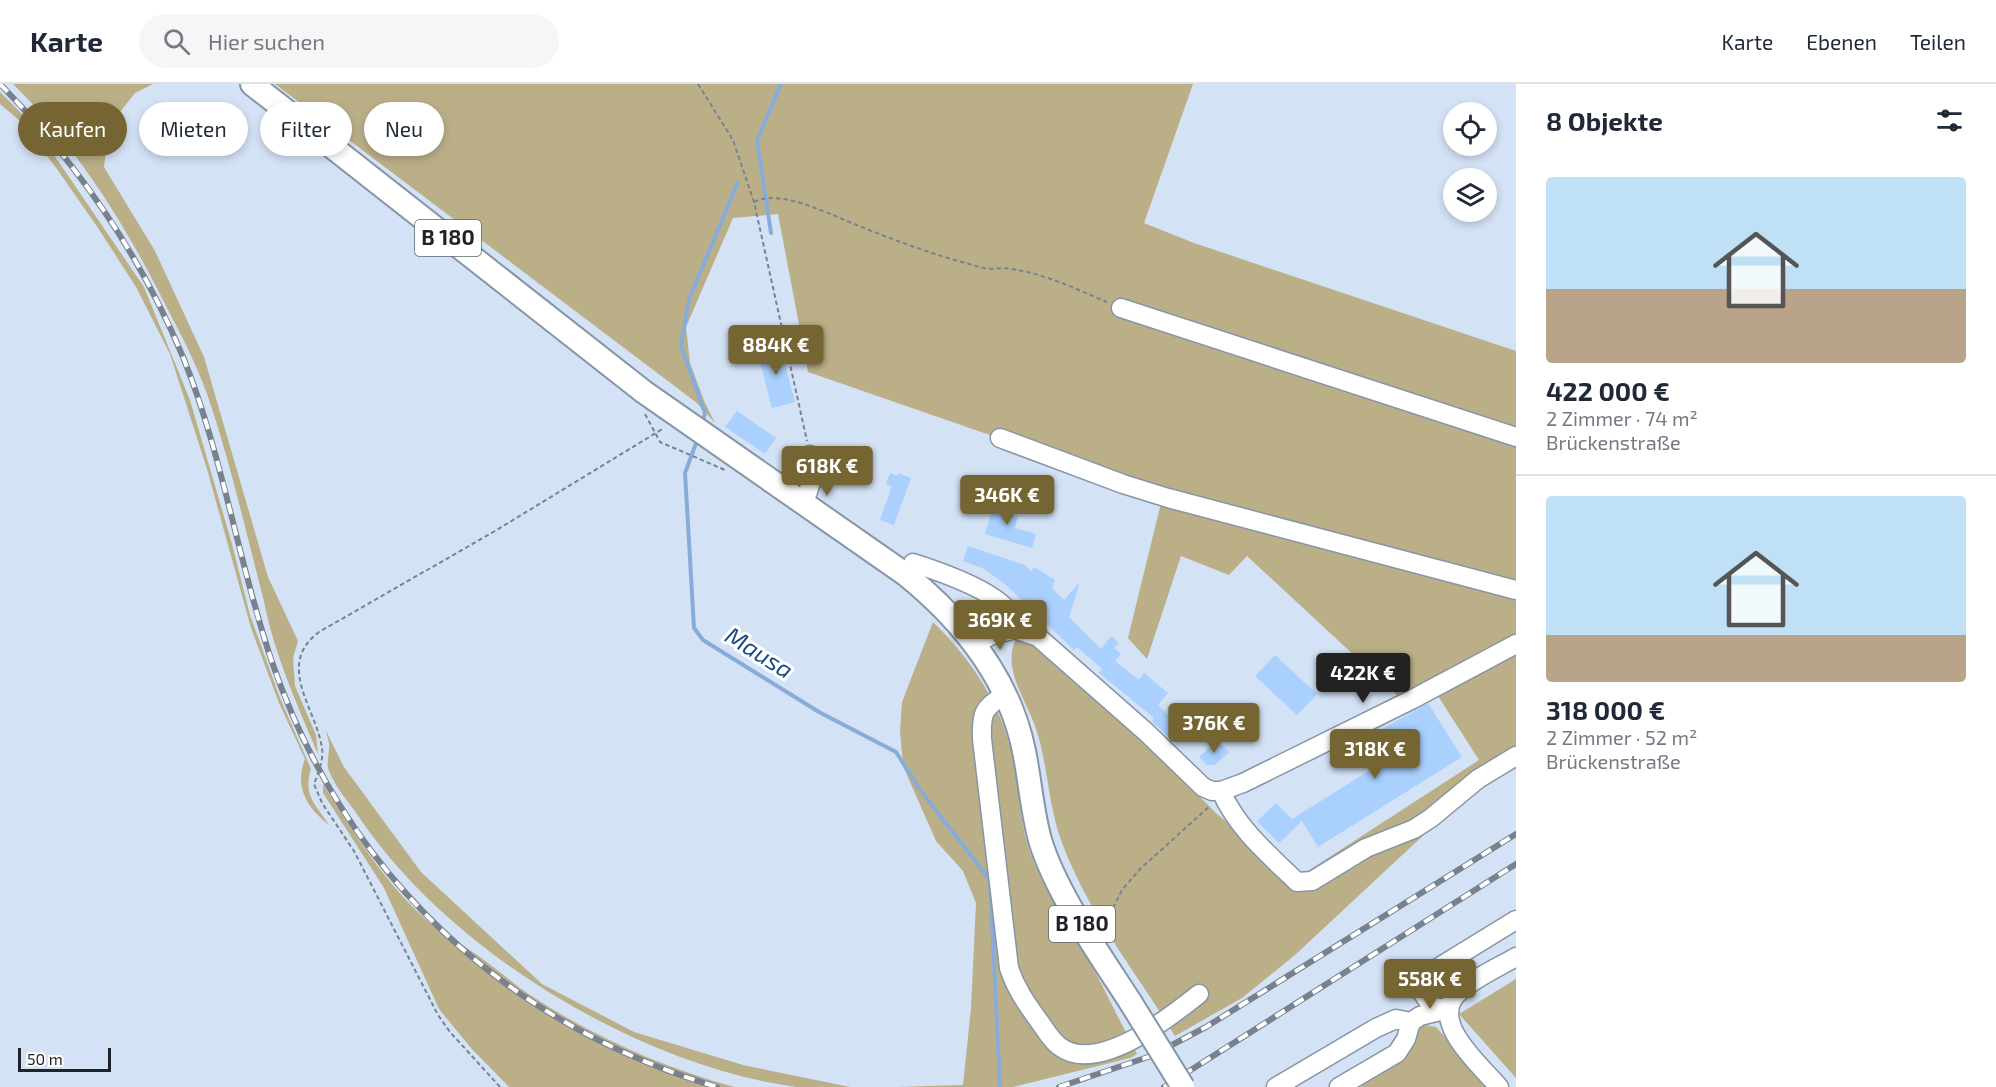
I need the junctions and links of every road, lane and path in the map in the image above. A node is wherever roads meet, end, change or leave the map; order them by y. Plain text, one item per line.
1 (252, 84) edge
2 (698, 84) edge
3 (753, 202) junction
4 (1121, 308) joint
5 (676, 415) junction
6 (1516, 437) edge
7 (1000, 438) dead end
8 (664, 444) dead end
9 (810, 456) joint
10 (706, 463) dead end
11 (803, 503) junction
12 (913, 563) dead end
13 (1516, 590) edge
14 (1015, 629) junction
15 (975, 644) junction
16 (1516, 644) edge
17 (1005, 695) junction
18 (1516, 756) edge
19 (1221, 791) junction
20 (1516, 920) edge
21 (1095, 944) junction
22 (1516, 957) edge
23 (1199, 994) dead end
24 (1448, 1009) junction
25 (1411, 1022) junction
26 (1358, 1080) edge
27 (500, 1087) edge
28 (1183, 1087) edge
29 (1276, 1087) edge
30 (1339, 1087) edge
31 (1499, 1087) edge

1 - 5 main road, B 180
2 - 3 path
3 - 4 path
3 - 9 path
4 - 6 street
5 - 11 main road, B 180
5 - 27 path
7 - 13 street
8 - 10 path
9 - 11 street
11 - 15 main road, B 180
12 - 14 street
14 - 15 street
14 - 19 street
15 - 17 main road, B 180
16 - 19 street
17 - 21 main road, B 180
17 - 23 street
18 - 19 street
19 - 21 path
20 - 24 street
21 - 28 main road, B 180, bridge
22 - 24 street
24 - 25 street
24 - 31 street
25 - 26 street
25 - 29 street
26 - 30 street

